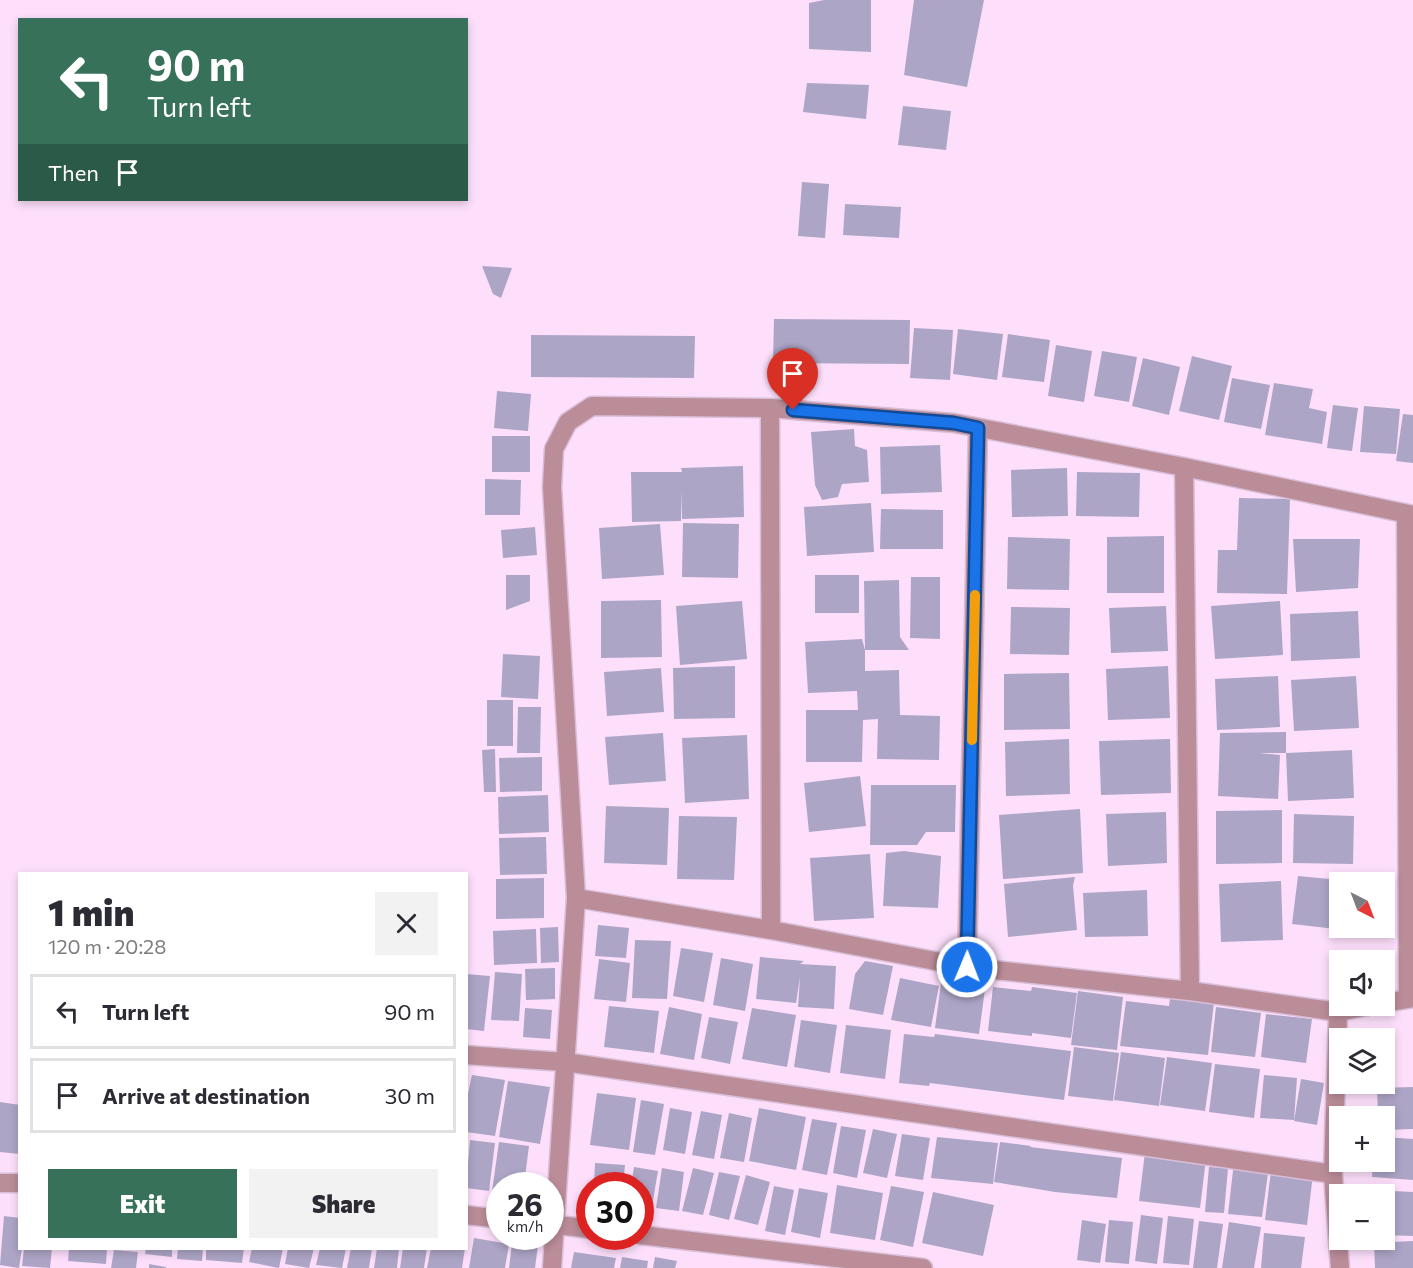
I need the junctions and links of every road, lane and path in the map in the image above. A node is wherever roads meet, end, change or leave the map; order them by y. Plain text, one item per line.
1 (770, 408) junction
2 (978, 428) junction
3 (1184, 467) junction
4 (1410, 515) edge
5 (576, 898) junction
6 (771, 930) junction
7 (967, 967) junction
8 (1190, 991) junction
9 (1411, 998) edge
10 (1395, 1000) edge
11 (1329, 1011) edge
12 (1338, 1016) edge
13 (468, 1055) edge
14 (565, 1062) junction
15 (557, 1172) edge
16 (1333, 1174) junction
17 (0, 1183) edge
18 (18, 1183) edge
19 (468, 1215) edge
20 (486, 1217) edge
21 (654, 1236) edge
22 (552, 1250) edge
23 (552, 1268) edge
24 (923, 1268) edge
25 (1340, 1268) edge

1 - 2 street
1 - 5 street
1 - 6 street
2 - 3 street
2 - 7 street
3 - 4 street
3 - 8 street
4 - 9 street
5 - 6 street
5 - 14 street
6 - 7 street
7 - 8 street
8 - 11 street
9 - 10 street
12 - 16 street
13 - 14 street
14 - 15 street
14 - 16 street
16 - 25 street
17 - 18 street
19 - 20 street
21 - 24 street
22 - 23 street

